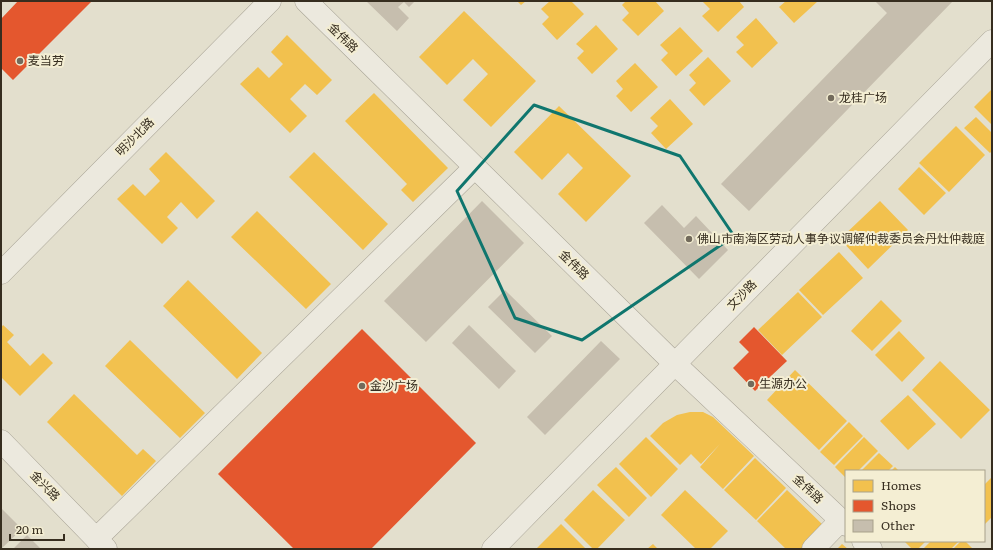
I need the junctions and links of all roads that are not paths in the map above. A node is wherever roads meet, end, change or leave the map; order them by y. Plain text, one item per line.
1 (270, 1) edge
2 (306, 1) edge
3 (992, 41) edge
4 (474, 167) junction
5 (1, 273) edge
6 (675, 364) junction
7 (1, 441) edge
8 (844, 522) edge
9 (101, 544) edge
10 (493, 549) edge
11 (813, 549) edge

1 - 5 street, 明沙北路
2 - 4 street, 金伟路
3 - 6 street, 文沙路
4 - 6 street, 金伟路
4 - 9 street
6 - 8 street, 金伟路
6 - 10 street, 文沙路
7 - 9 street, 金兴路
8 - 11 street

